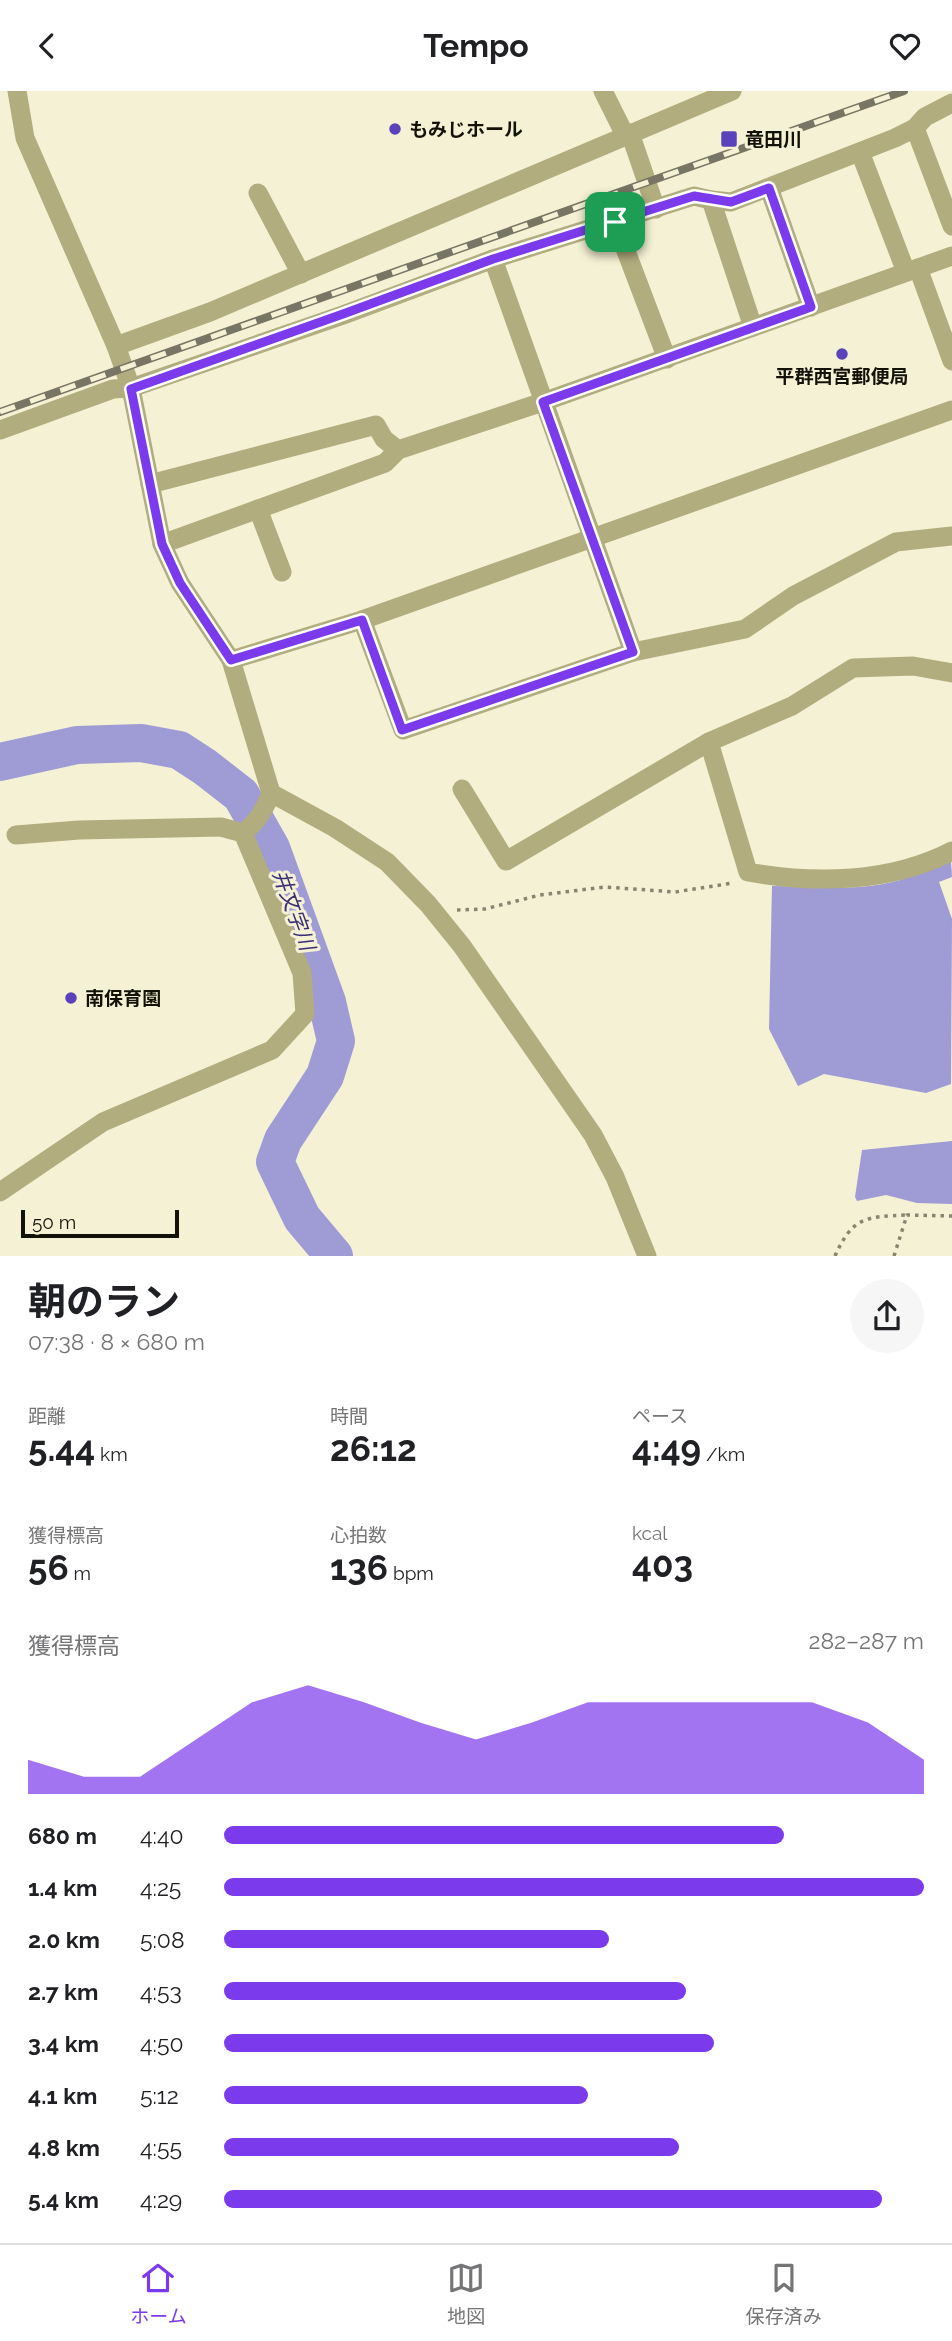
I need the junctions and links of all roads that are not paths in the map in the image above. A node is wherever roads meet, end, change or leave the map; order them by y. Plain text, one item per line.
1 (17, 91) edge
2 (603, 91) edge
3 (732, 91) edge
4 (952, 103) edge
5 (915, 128) junction
6 (627, 134) junction
7 (860, 152) junction
8 (769, 188) junction
9 (258, 193) dead end
10 (711, 200) junction
11 (656, 209) junction
12 (615, 222) junction
13 (952, 226) edge
14 (952, 256) edge
15 (493, 259) junction
16 (912, 270) junction
17 (301, 274) junction
18 (811, 307) junction
19 (753, 327) junction
20 (116, 346) junction
21 (667, 359) junction
22 (952, 361) edge
23 (131, 389) junction
24 (543, 402) junction
25 (952, 410) edge
26 (0, 429) edge
27 (398, 450) junction
28 (150, 484) junction
29 (258, 509) junction
30 (952, 536) edge
31 (591, 537) junction
32 (162, 544) junction
33 (282, 572) dead end
34 (362, 620) junction
35 (633, 652) junction
36 (231, 660) junction
37 (952, 673) edge
38 (709, 742) junction
39 (462, 789) dead end
40 (268, 800) junction
41 (247, 830) junction
42 (16, 835) dead end
43 (952, 851) edge
44 (0, 1192) edge
45 (647, 1256) edge

1 - 20 street
2 - 6 street
3 - 6 street
4 - 5 street
5 - 7 street
5 - 13 street
6 - 11 street
6 - 17 street
7 - 8 street
7 - 16 street
8 - 10 street
8 - 18 street
9 - 17 street
10 - 11 street
10 - 19 street
11 - 12 street
12 - 15 street
12 - 21 street
14 - 16 street
15 - 23 street
15 - 24 street
16 - 18 street
16 - 22 street
17 - 20 street
18 - 19 street
19 - 21 street
20 - 23 street
21 - 24 street
23 - 26 street
23 - 28 street
24 - 27 street
24 - 31 street
25 - 31 street
27 - 28 street
27 - 29 street
28 - 32 street
29 - 32 street
29 - 33 street
30 - 35 street
31 - 34 street
31 - 35 street
32 - 36 street
34 - 35 street
34 - 36 street
36 - 40 street
37 - 38 street
38 - 39 street
38 - 43 street
40 - 41 street
40 - 45 street
41 - 42 street
41 - 44 street

